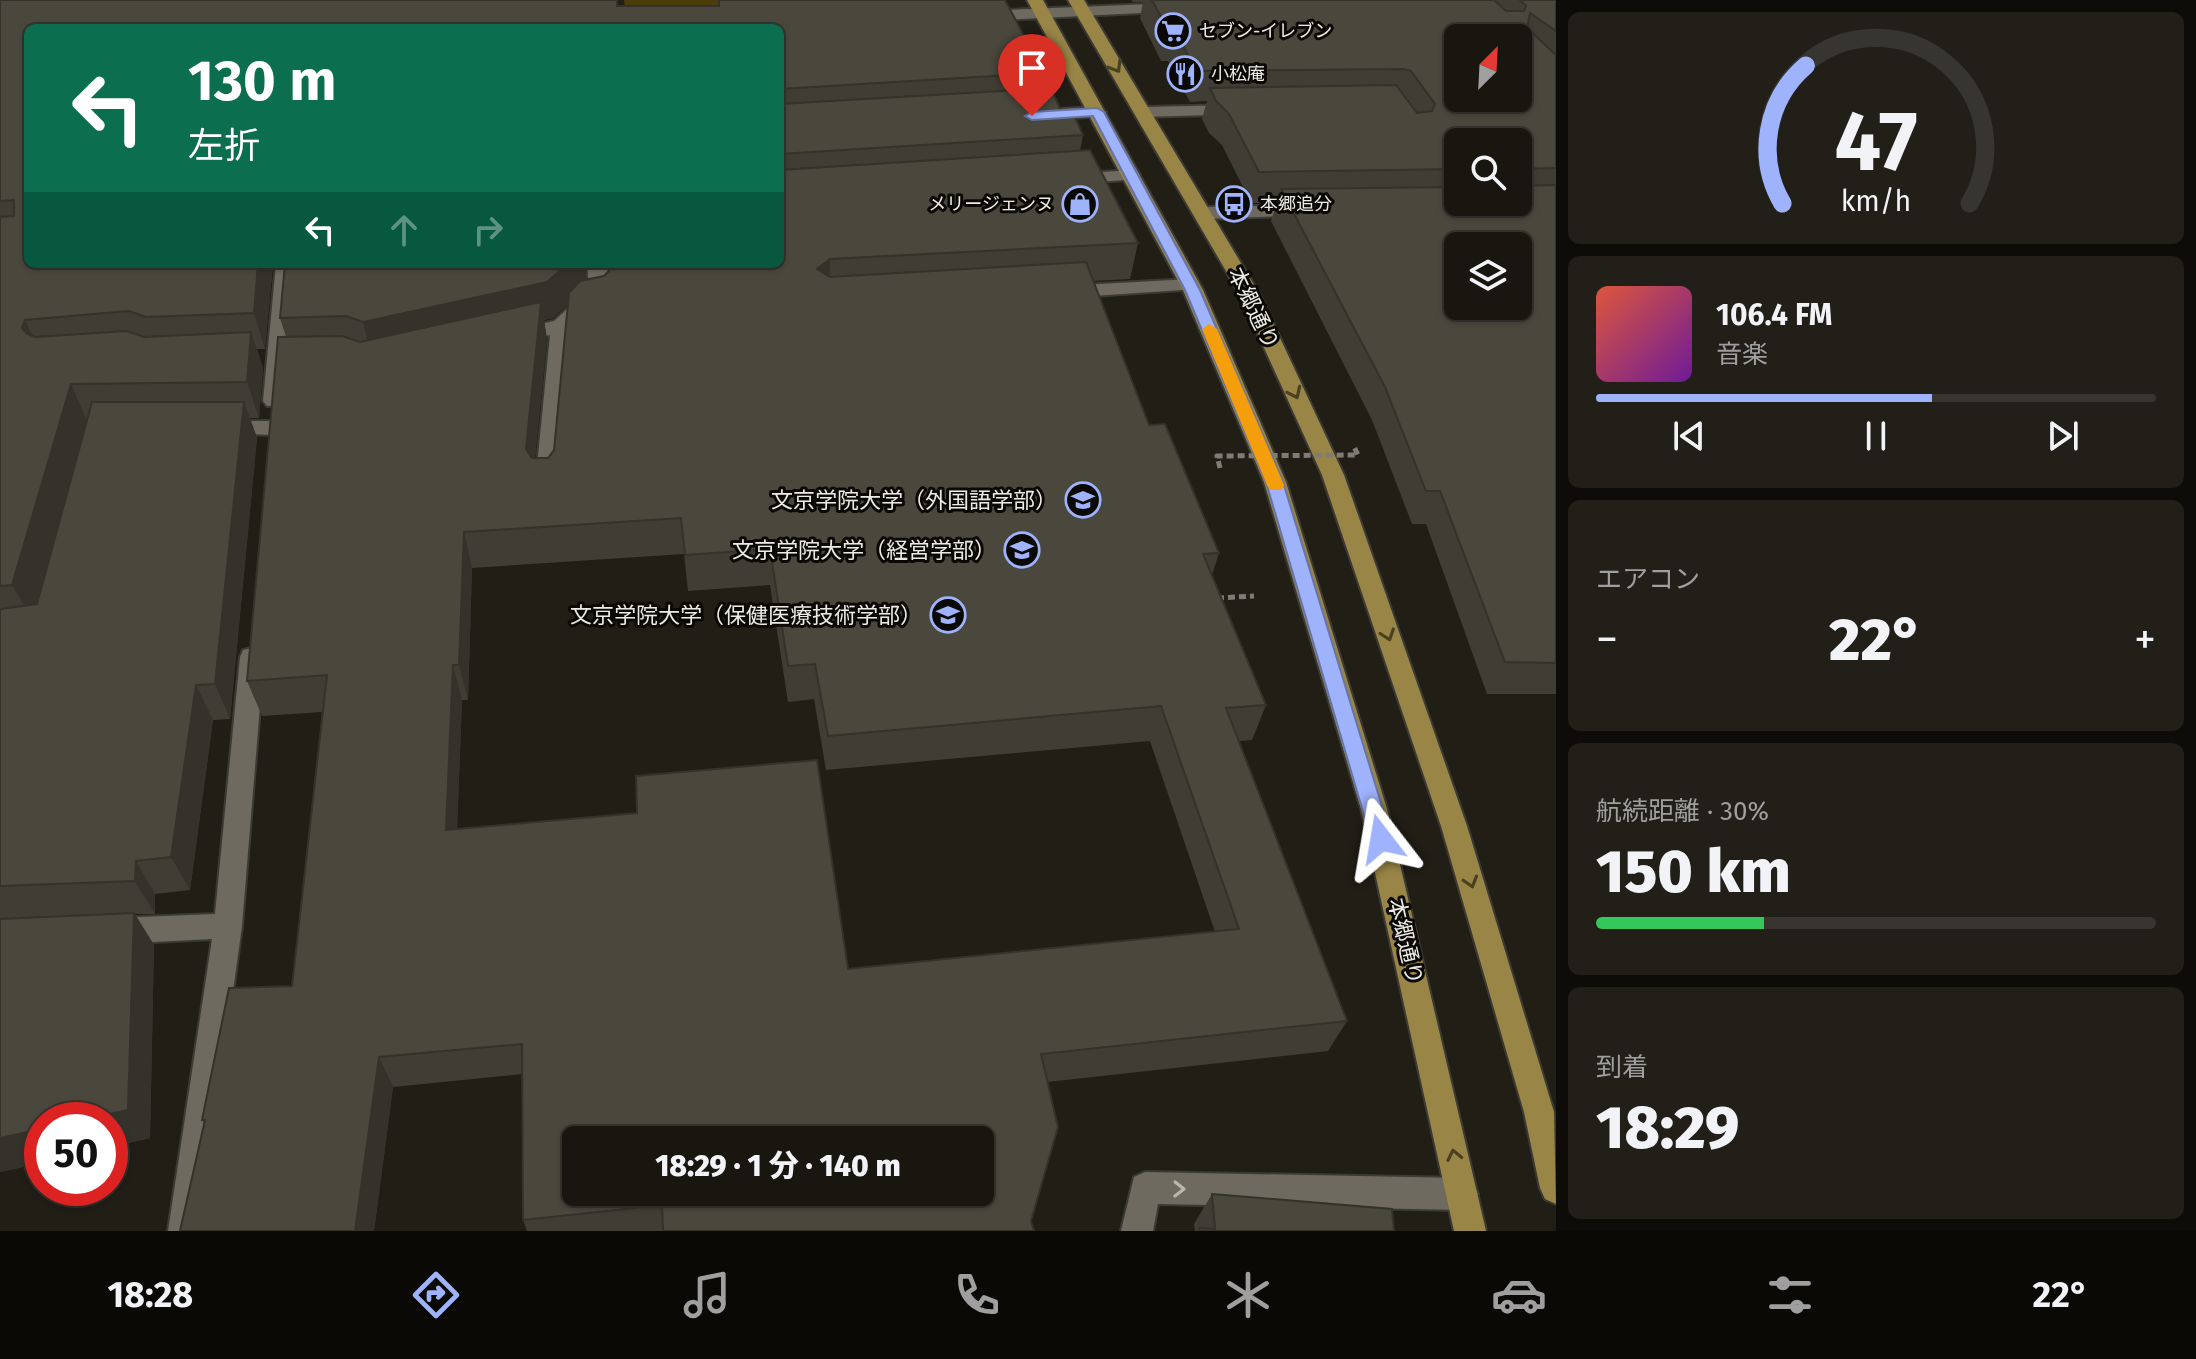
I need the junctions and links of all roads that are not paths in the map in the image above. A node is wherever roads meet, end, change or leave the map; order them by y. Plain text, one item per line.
1 (1080, 6) edge
2 (1040, 7) edge
3 (1196, 7) edge
4 (963, 17) edge
5 (1256, 110) edge
6 (1097, 112) junction
7 (1143, 112) junction
8 (1016, 117) edge
9 (1131, 175) junction
10 (1049, 180) edge
11 (1319, 211) edge
12 (1204, 213) junction
13 (285, 268) edge
14 (597, 268) edge
15 (1190, 285) junction
16 (1043, 293) edge
17 (561, 326) junction
18 (487, 342) edge
19 (271, 361) junction
20 (303, 364) edge
21 (208, 428) edge
22 (272, 428) junction
23 (269, 459) edge
24 (546, 486) edge
25 (254, 630) edge
26 (228, 926) junction
27 (91, 932) edge
28 (1556, 1188) edge
29 (1462, 1194) junction
30 (184, 1231) edge
31 (1137, 1231) edge
32 (1470, 1231) edge

1 - 2 street
1 - 3 street
1 -> 7 main road, 本郷通り
2 - 4 street
2 - 6 main road, 本郷通り
5 - 7 street
6 - 8 street
6 - 9 main road, 本郷通り
7 - 12 main road, 本郷通り
9 - 10 street
9 - 15 main road, 本郷通り
11 - 12 street
12 -> 28 main road, 本郷通り
13 - 19 street
14 - 17 street
15 - 16 street
29 -> 15 main road, 本郷通り
17 - 18 street
17 - 24 street
19 - 20 street
19 - 22 street
21 - 22 street
22 - 23 street
25 - 26 street
26 - 27 street
26 - 30 street
31 -> 29 street
29 - 32 main road, 本郷通り

